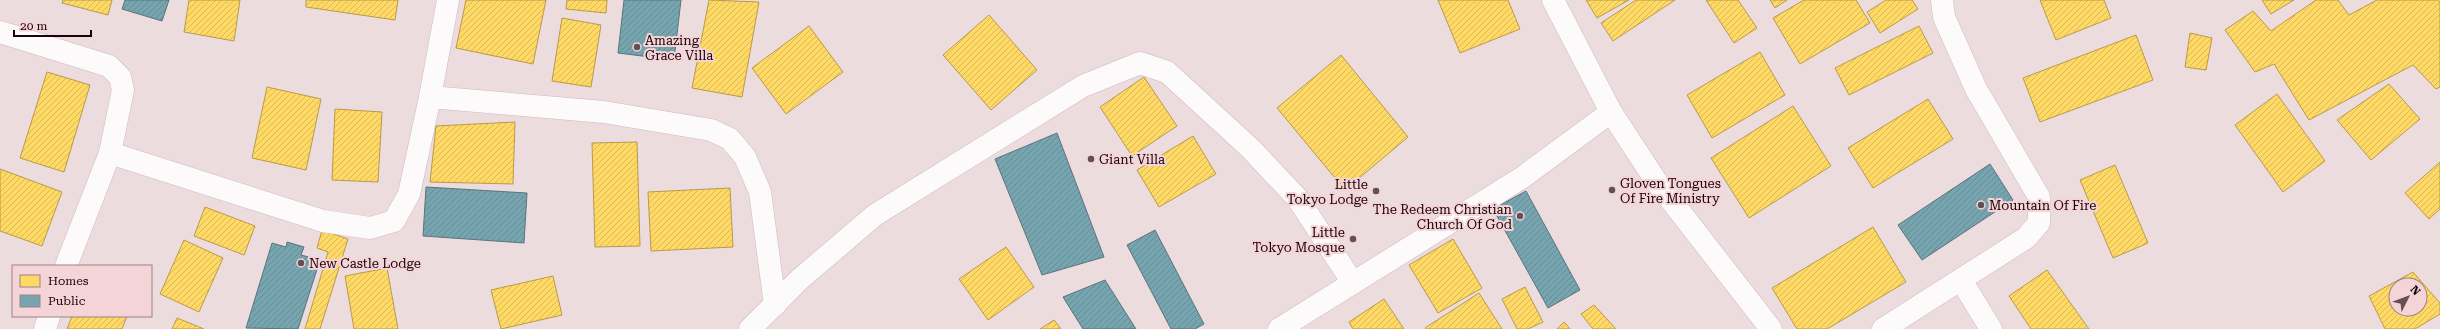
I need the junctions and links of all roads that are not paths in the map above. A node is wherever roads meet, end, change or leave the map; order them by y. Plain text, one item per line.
1 (448, 0) edge
2 (1553, 0) edge
3 (1942, 0) edge
4 (0, 32) edge
5 (430, 97) junction
6 (1611, 112) junction
7 (110, 153) junction
8 (66, 265) edge
9 (1961, 280) junction
10 (1353, 283) junction
11 (775, 305) junction
12 (49, 317) edge
13 (45, 329) edge
14 (750, 329) edge
15 (1279, 329) edge
16 (1771, 329) edge
17 (1883, 329) edge
18 (1991, 329) edge

1 - 5 street
2 - 6 street
3 - 9 street
4 - 7 street
5 - 7 street
5 - 11 street
6 - 10 street
6 - 16 street
7 - 8 street
9 - 17 street
9 - 18 street
10 - 11 street
10 - 15 street
11 - 14 street
12 - 13 street

